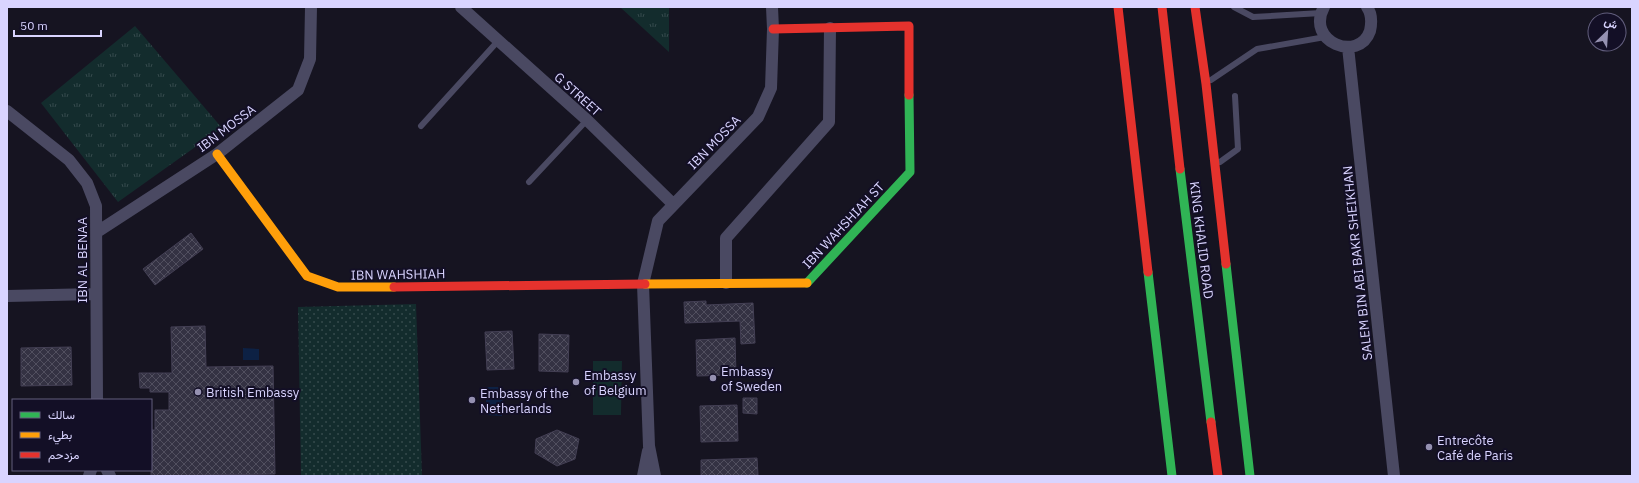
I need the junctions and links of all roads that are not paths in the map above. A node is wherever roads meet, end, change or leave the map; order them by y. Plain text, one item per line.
1 (311, 7) edge
2 (461, 7) edge
3 (772, 7) edge
4 (1118, 7) edge
5 (1162, 7) edge
6 (1195, 7) edge
7 (1234, 7) edge
8 (1367, 7) edge
9 (1322, 10) edge
10 (830, 28) junction
11 (773, 30) junction
12 (1325, 37) junction
13 (498, 41) junction
14 (1348, 47) junction
15 (1206, 84) junction
16 (1235, 96) dead end
17 (7, 111) edge
18 (587, 120) junction
19 (421, 126) dead end
20 (217, 154) junction
21 (1215, 166) junction
22 (529, 182) dead end
23 (673, 204) junction
24 (97, 232) junction
25 (726, 283) junction
26 (643, 284) junction
27 (96, 294) junction
28 (7, 296) edge
29 (97, 399) edge
30 (1168, 439) junction
31 (649, 446) junction
32 (1162, 469) dead end
33 (643, 476) edge
34 (655, 476) edge
35 (1172, 476) edge
36 (1218, 476) edge
37 (1250, 476) edge
38 (1394, 476) edge

1 - 20 street, IBN MOSSA
2 - 13 street, G STREET
3 - 11 street, IBN MOSSA
4 - 30 main road
5 - 36 main road, KING KHALID ROAD
6 - 15 main road
7 - 9 lane
8 - 14 street
9 - 12 street
10 - 11 main road
10 - 25 street
10 - 25 main road, IBN WAHSHIAH ST
11 - 23 street, IBN MOSSA
12 - 14 street
12 - 15 lane
13 - 18 street, G STREET
13 - 19 lane
14 - 38 street, SALEM BIN ABI BAKR SHEIKHAN
15 - 21 main road
16 - 21 lane
17 - 24 street, IBN AL BENAA
18 - 22 lane
18 - 23 street, G STREET
20 - 24 street, IBN MOSSA
20 - 26 main road, IBN WAHSHIAH
21 - 37 main road
23 - 26 street, IBN MOSSA
24 - 27 street, IBN AL BENAA
25 - 26 main road, IBN WAHSHIAH ST
26 - 31 street, IBN MOSSA
27 - 28 street
27 - 29 street, IBN AL BENAA
30 - 32 main road
30 - 35 main road
31 - 33 street
31 - 34 street

